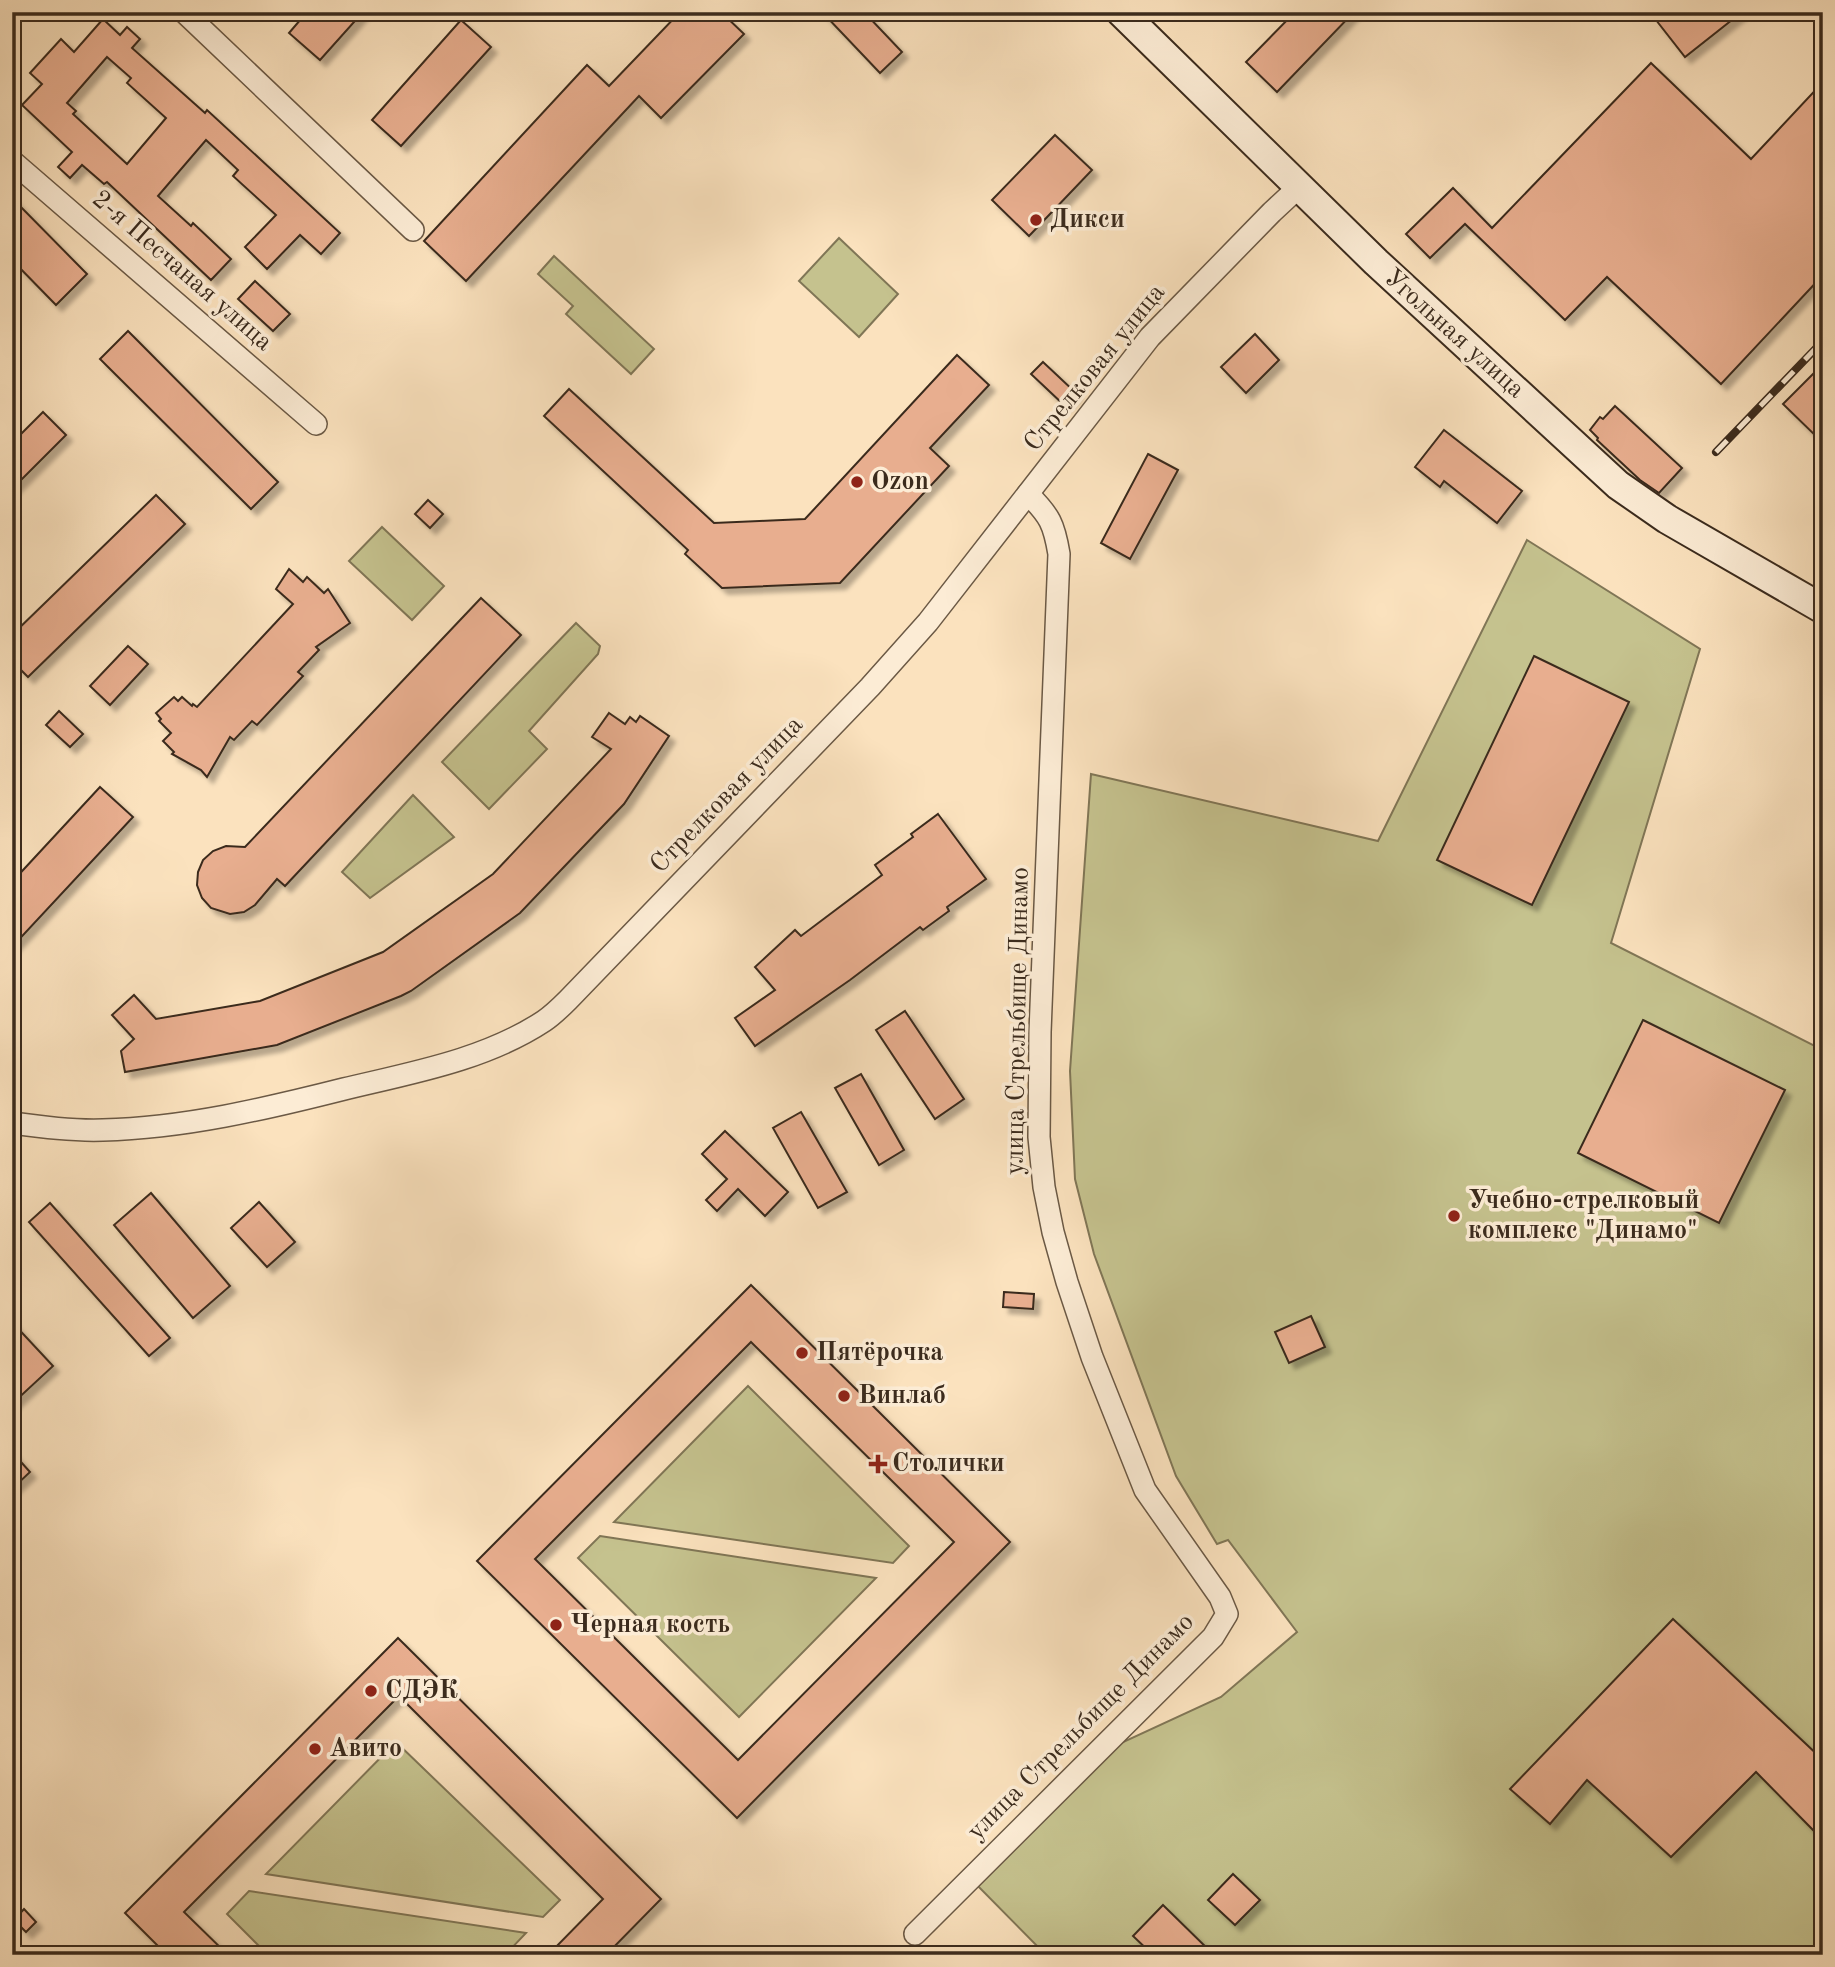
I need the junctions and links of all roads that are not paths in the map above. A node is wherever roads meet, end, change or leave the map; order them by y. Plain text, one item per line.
1 (184, 12) edge
2 (1121, 12) edge
3 (12, 161) edge
4 (1300, 186) junction
5 (413, 230) dead end
6 (316, 424) dead end
7 (1028, 494) junction
8 (1823, 609) edge
9 (12, 1123) edge
10 (915, 1934) dead end

1 - 5 street
2 - 4 street, Угольная улица
3 - 6 street, 2-я Песчаная улица
4 - 7 street, Стрелковая улица
4 - 8 street, Угольная улица
7 - 9 street, Стрелковая улица
7 - 10 street, улица Стрельбище Динамо

